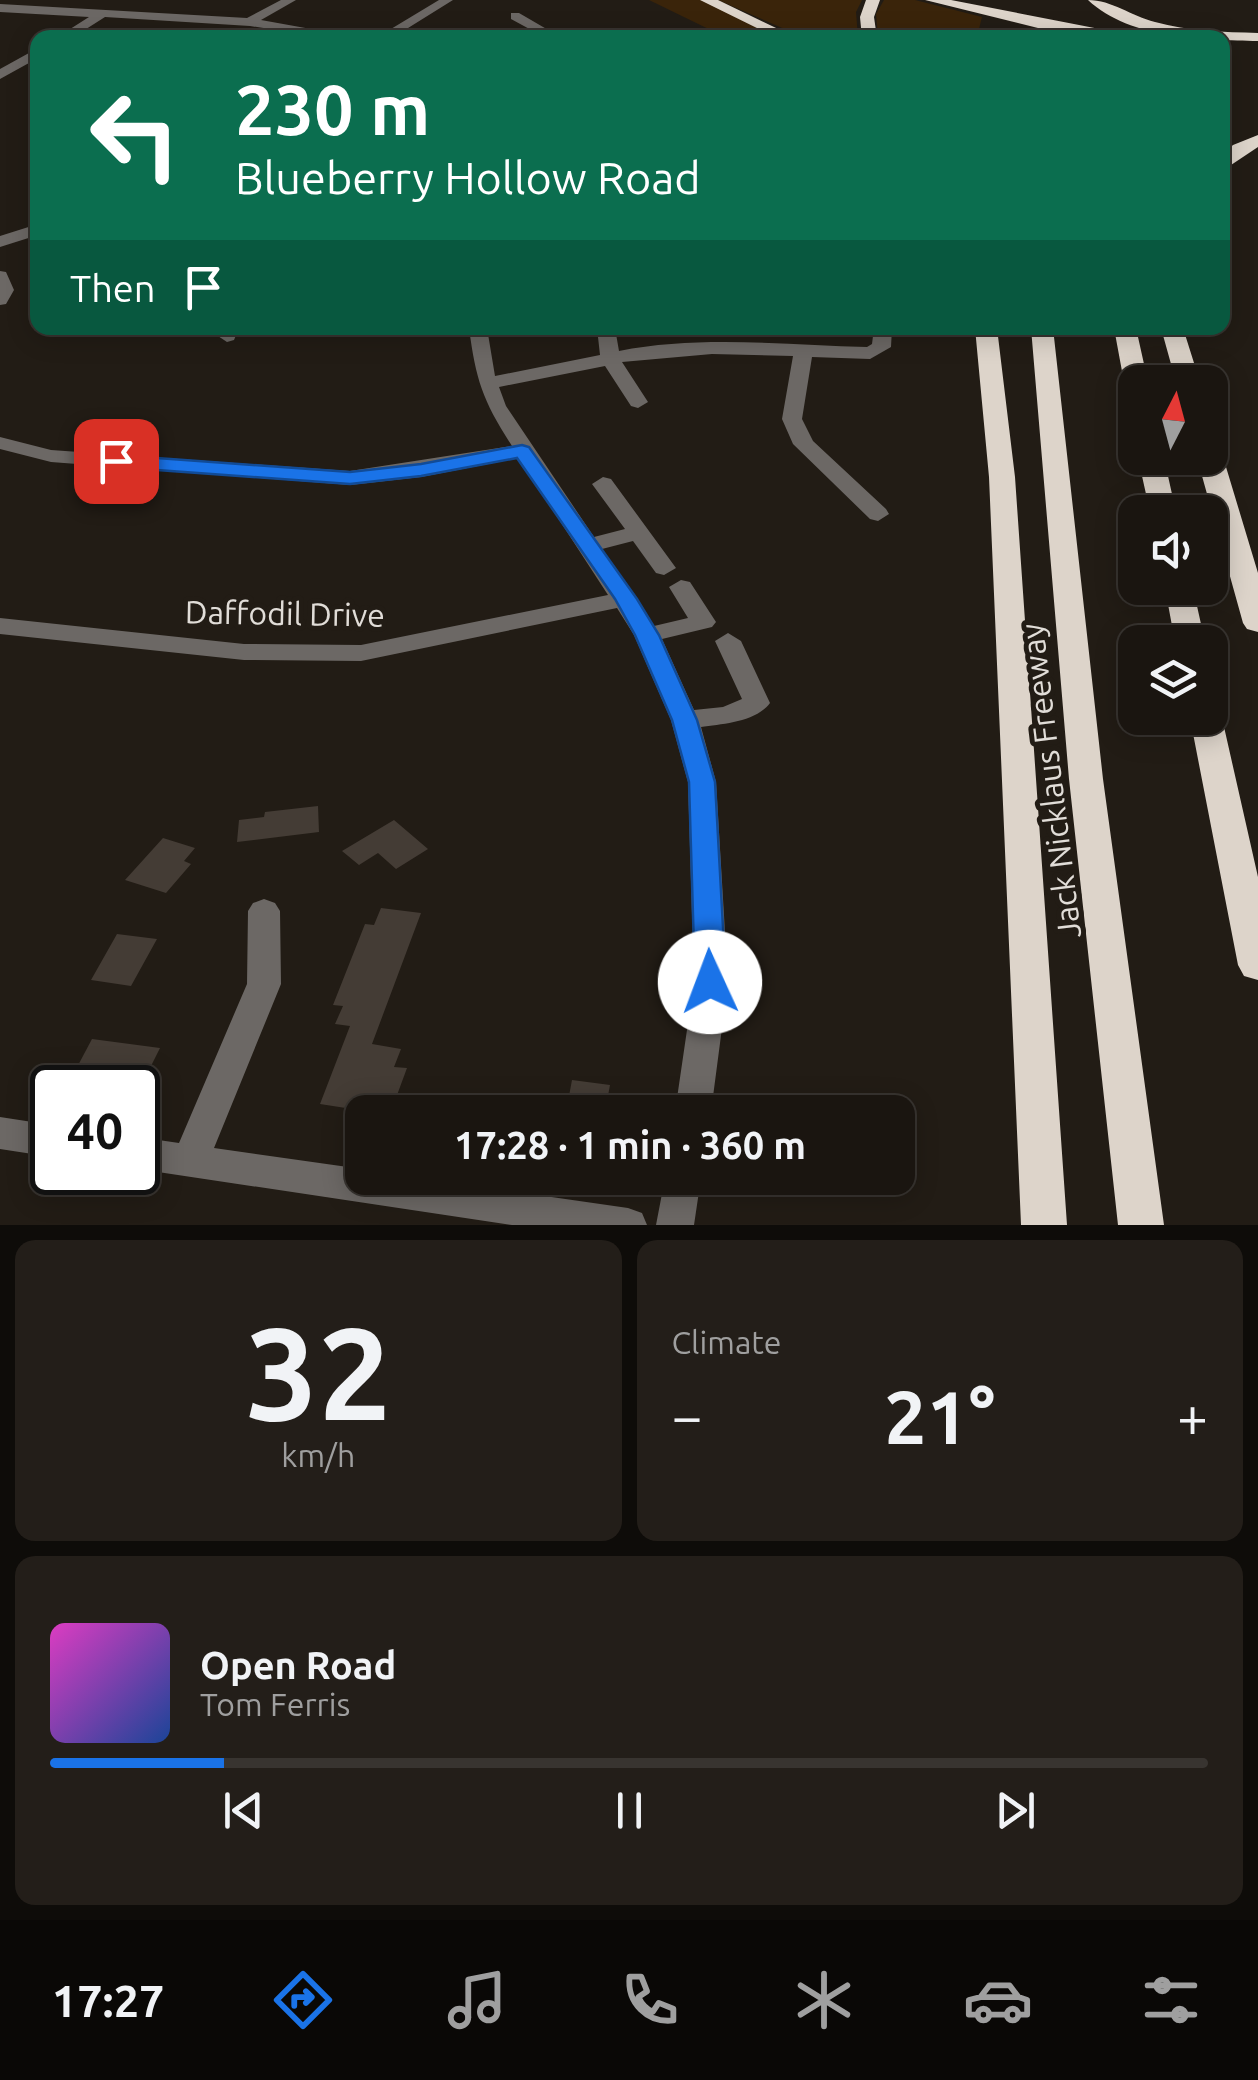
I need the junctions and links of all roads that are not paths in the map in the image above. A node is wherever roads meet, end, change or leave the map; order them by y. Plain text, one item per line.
1 (290, 0) edge
2 (447, 0) edge
3 (707, 0) edge
4 (872, 0) edge
5 (932, 0) edge
6 (995, 0) edge
7 (1004, 0) edge
8 (1084, 0) edge
9 (1094, 0) edge
10 (0, 8) edge
11 (104, 13) junction
12 (514, 16) dead end
13 (1060, 16) dead end
14 (248, 22) junction
15 (75, 30) edge
16 (238, 30) edge
17 (302, 30) edge
18 (396, 30) edge
19 (541, 30) edge
20 (773, 30) edge
21 (869, 30) edge
22 (989, 30) edge
23 (1007, 30) edge
24 (1063, 30) edge
25 (1089, 30) edge
26 (1090, 30) edge
27 (1182, 30) edge
28 (1230, 35) edge
29 (1258, 36) edge
30 (1230, 44) edge
31 (1258, 46) edge
32 (30, 57) edge
33 (0, 75) edge
34 (1258, 140) edge
35 (1230, 158) edge
36 (30, 232) edge
37 (0, 242) edge
38 (0, 276) edge
39 (0, 300) edge
40 (479, 335) edge
41 (607, 335) edge
42 (882, 335) edge
43 (987, 335) edge
44 (1043, 335) edge
45 (1126, 335) edge
46 (1174, 335) edge
47 (1188, 335) edge
48 (803, 352) junction
49 (610, 359) junction
50 (1133, 365) edge
51 (1183, 365) edge
52 (1195, 365) edge
53 (488, 383) junction
54 (638, 402) dead end
55 (0, 443) edge
56 (522, 451) junction
57 (603, 484) dead end
58 (878, 514) dead end
59 (1228, 517) edge
60 (639, 534) junction
61 (588, 545) junction
62 (626, 599) junction
63 (1258, 623) edge
64 (3, 631) edge
65 (647, 635) junction
66 (728, 641) dead end
67 (684, 720) junction
68 (1210, 735) edge
69 (264, 911) dead end
70 (1258, 965) edge
71 (695, 1095) edge
72 (0, 1133) edge
73 (30, 1137) edge
74 (160, 1156) edge
75 (190, 1161) junction
76 (680, 1195) edge
77 (628, 1225) edge
78 (674, 1225) edge
79 (1044, 1225) edge
80 (1141, 1225) edge

1 - 14 street
2 - 18 street
3 - 20 highway
4 - 21 highway
5 - 25 highway
6 - 22 highway
7 - 23 highway
8 - 26 highway
9 - 27 highway
10 - 11 street
11 - 14 street
11 - 15 street
12 - 19 street
13 - 24 highway
14 - 16 street
14 - 17 street
28 - 29 highway
30 - 31 highway
32 - 33 street
34 - 35 highway
36 - 37 street
38 - 39 street
40 - 53 street
41 - 49 street
42 - 48 street
43 - 79 highway
44 - 80 highway, Jack Nicklaus Freeway
45 - 50 highway
46 - 51 highway
47 - 52 highway
48 - 49 street
48 - 58 street
49 - 53 street
49 - 54 street
53 - 56 street
55 - 56 street
56 - 61 street
57 - 60 street
59 - 63 highway
60 - 61 street
60 - 65 street
61 - 62 street
62 - 64 street, Daffodil Drive
62 - 65 street
65 - 67 street
66 - 67 street
67 - 71 street
68 - 70 highway
69 - 75 street
72 - 73 street
74 - 75 street
75 - 77 street
76 - 78 street

